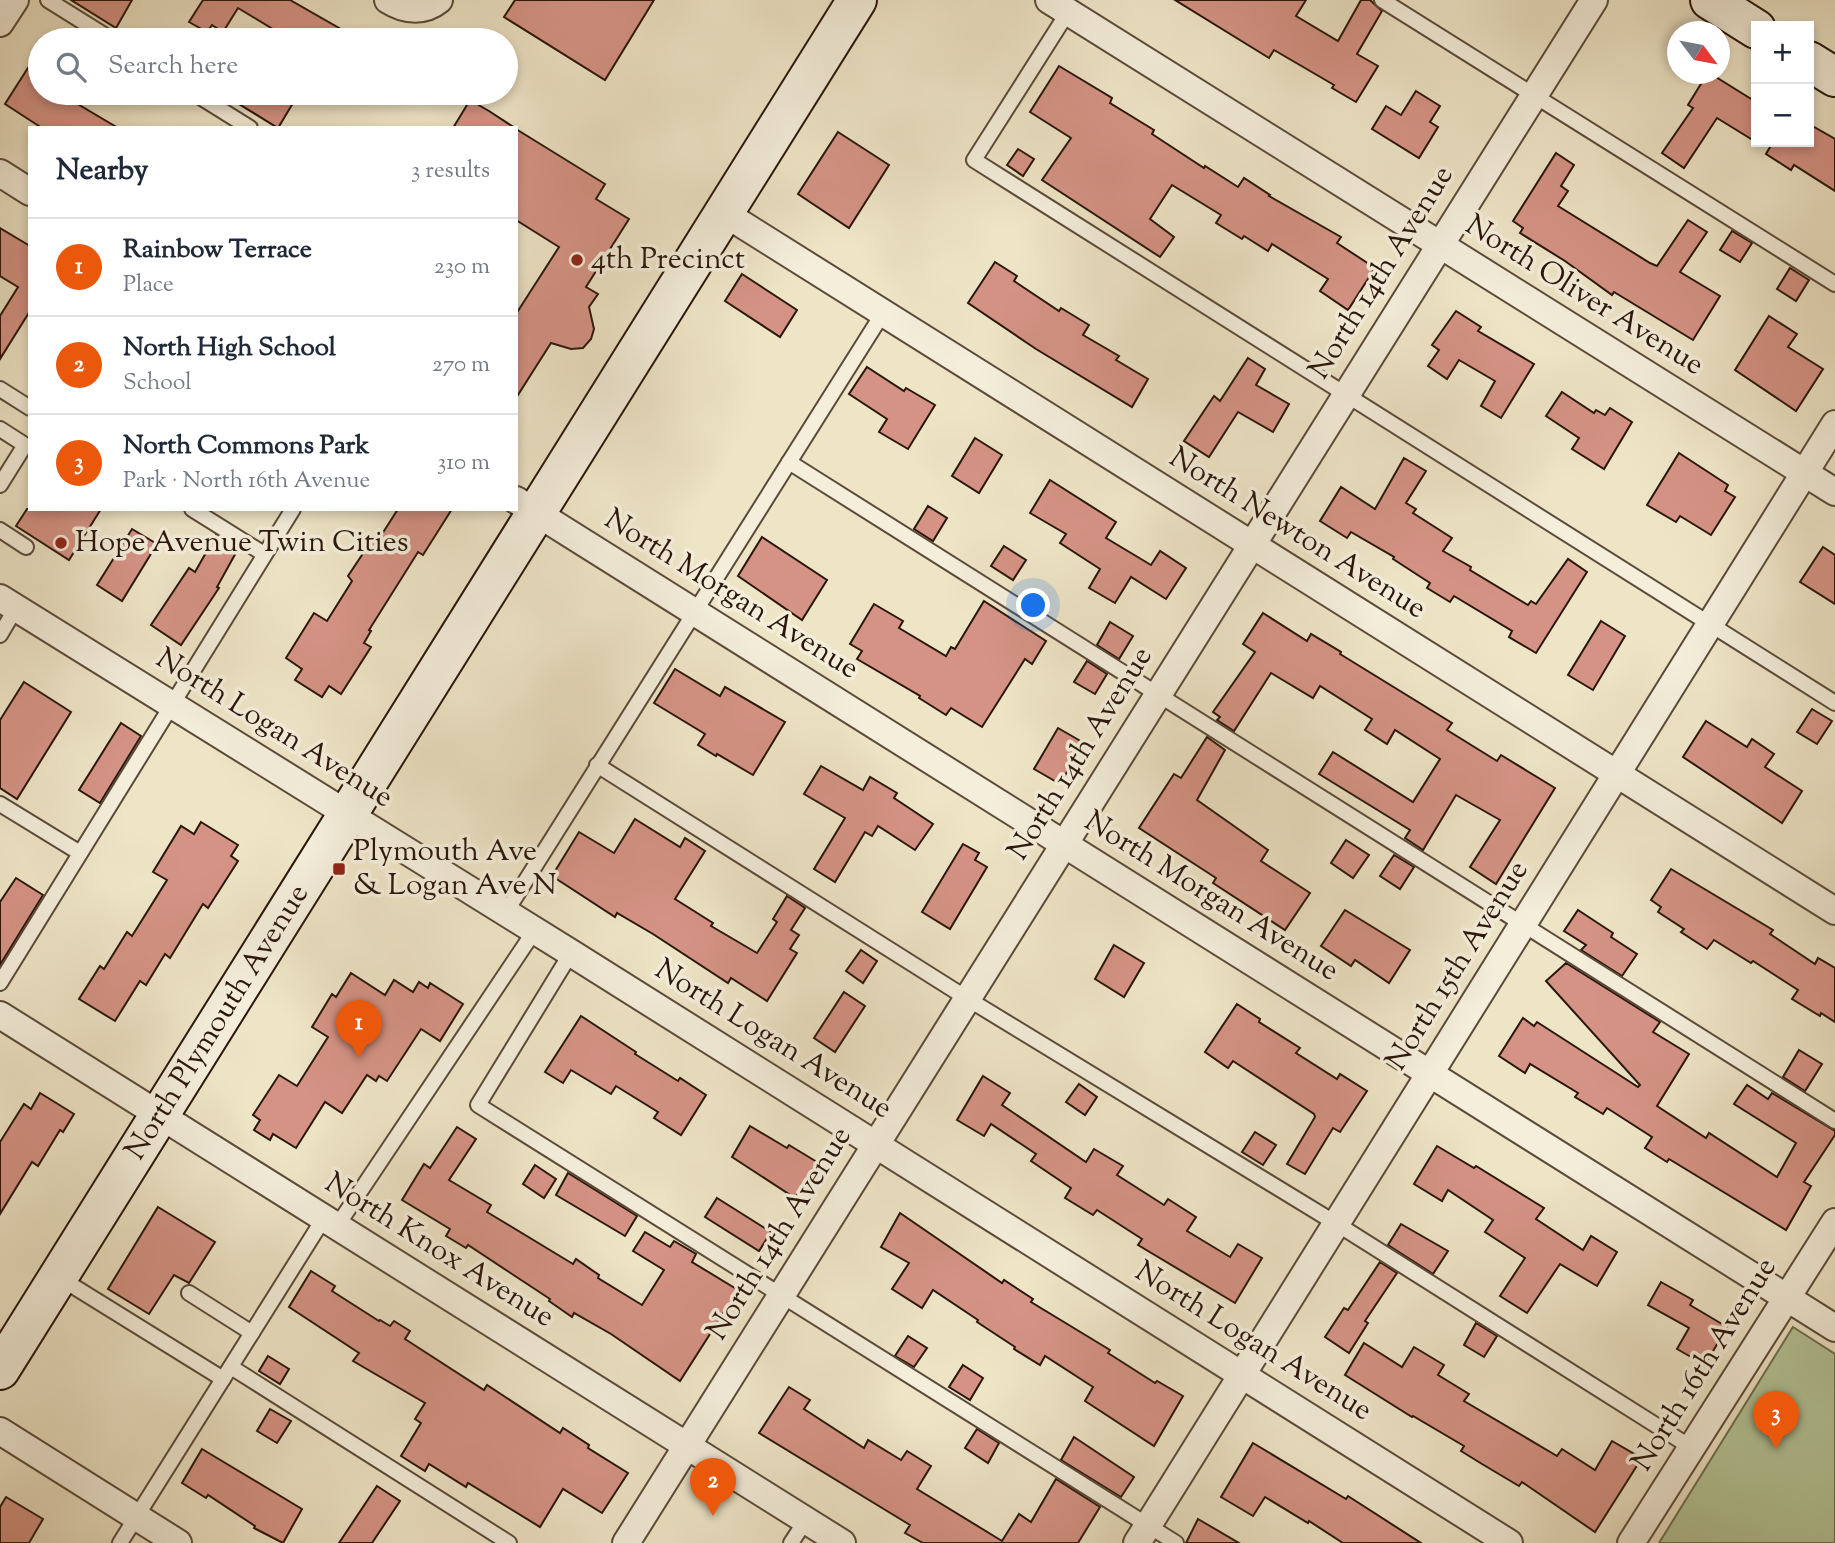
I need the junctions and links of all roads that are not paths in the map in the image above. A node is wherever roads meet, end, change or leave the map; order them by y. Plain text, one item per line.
1 (15, 0) edge
2 (48, 0) edge
3 (388, 0) edge
4 (857, 0) edge
5 (1382, 0) edge
6 (1594, 0) edge
7 (1710, 0) edge
8 (430, 4) edge
9 (1061, 5) edge
10 (0, 23) edge
11 (1751, 26) edge
12 (93, 28) edge
13 (1814, 64) edge
14 (1835, 77) edge
15 (1534, 95) junction
16 (213, 105) edge
17 (247, 126) edge
18 (0, 173) edge
19 (28, 191) edge
20 (724, 213) junction
21 (1438, 245) junction
22 (1835, 284) edge
23 (883, 313) junction
24 (0, 389) edge
25 (1345, 395) junction
26 (28, 407) edge
27 (1835, 424) edge
28 (0, 429) edge
29 (789, 463) junction
30 (1805, 472) junction
31 (0, 485) edge
32 (1835, 492) edge
33 (526, 506) edge
34 (195, 511) edge
35 (291, 511) edge
36 (0, 530) edge
37 (1252, 544) junction
38 (26, 547) dead end
39 (264, 554) junction
40 (8, 603) edge
41 (695, 612) junction
42 (1711, 623) junction
43 (0, 635) edge
44 (1156, 695) junction
45 (1835, 703) edge
46 (173, 705) junction
47 (597, 765) junction
48 (1617, 775) junction
49 (0, 804) edge
50 (349, 814) junction
51 (1065, 844) junction
52 (80, 853) junction
53 (1835, 911) edge
54 (506, 912) junction
55 (1524, 924) junction
56 (535, 930) junction
57 (571, 953) junction
58 (0, 983) edge
59 (968, 999) junction
60 (0, 1015) edge
61 (1430, 1075) junction
62 (159, 1113) junction
63 (1835, 1121) edge
64 (876, 1144) junction
65 (331, 1222) junction
66 (1835, 1222) edge
67 (1336, 1224) junction
68 (58, 1277) junction
69 (190, 1293) dead end
70 (781, 1295) junction
71 (1787, 1298) junction
72 (1835, 1328) edge
73 (252, 1333) junction
74 (0, 1370) edge
75 (227, 1373) junction
76 (1243, 1374) junction
77 (0, 1432) edge
78 (687, 1446) junction
79 (1692, 1448) junction
80 (136, 1517) junction
81 (806, 1520) junction
82 (1142, 1534) edge
83 (120, 1543) edge
84 (177, 1543) edge
85 (509, 1543) edge
86 (626, 1543) edge
87 (791, 1543) edge
88 (842, 1543) edge
89 (1176, 1543) edge
90 (1509, 1543) edge
91 (1631, 1543) edge

1 - 10 street
2 - 12 lane
3 - 8 street
4 - 20 main road, North Plymouth Avenue
5 - 15 lane
6 - 15 street, North 14th Avenue
7 - 11 main road
9 - 21 street, North Oliver Avenue
9 - 25 lane
13 - 14 main road
15 - 21 street, North 14th Avenue
15 - 22 lane
16 - 17 lane
18 - 19 street
20 - 23 street, North Newton Avenue
20 - 33 main road, North Plymouth Avenue
21 - 25 street, North 14th Avenue
21 - 30 street, North Oliver Avenue
23 - 29 lane
23 - 37 street, North Newton Avenue
24 - 26 lane
25 - 37 street, North 14th Avenue
25 - 42 lane
27 - 30 street, North 15th Avenue
28 - 31 lane
29 - 41 lane
29 - 44 lane
30 - 32 street, North Oliver Avenue
30 - 42 street, North 15th Avenue
33 - 41 street, North Morgan Avenue
33 - 50 main road, North Plymouth Avenue
34 - 39 lane
35 - 39 lane
36 - 38 lane
37 - 44 street, North 14th Avenue
37 - 48 street, North Newton Avenue
39 - 46 lane
40 - 43 lane
40 - 46 street, North Logan Avenue
41 - 47 lane
41 - 51 street, North Morgan Avenue
42 - 45 lane
42 - 48 street, North 15th Avenue
44 - 51 street, North 14th Avenue
44 - 55 lane
46 - 50 street, North Logan Avenue
46 - 52 lane
47 - 54 lane
47 - 59 lane
48 - 53 street, North Newton Avenue
48 - 55 street, North 15th Avenue
49 - 52 lane
50 - 54 street, North Logan Avenue
50 - 62 main road, North Plymouth Avenue
51 - 59 street, North 14th Avenue
51 - 61 street, North Morgan Avenue
52 - 58 lane
54 - 56 street, North Logan Avenue
55 - 61 street, North 15th Avenue
55 - 63 lane
56 - 57 street, North Logan Avenue
56 - 65 lane
57 - 64 street, North Logan Avenue
57 - 70 lane
59 - 64 street, North 14th Avenue
59 - 67 lane
60 - 62 street, North Knox Avenue
61 - 67 street, North 15th Avenue
61 - 71 street, North Morgan Avenue
62 - 65 street, North Knox Avenue
62 - 68 main road, North Plymouth Avenue
64 - 70 street, North 14th Avenue
64 - 76 street, North Logan Avenue
65 - 73 lane
65 - 78 street, North Knox Avenue
66 - 71 street, North 16th Avenue
67 - 76 street, North 15th Avenue
67 - 79 lane
68 - 74 main road, North Plymouth Avenue
68 - 75 lane
69 - 73 lane
70 - 78 street, North 14th Avenue
70 - 82 lane
71 - 72 street, North Morgan Avenue
71 - 79 street, North 16th Avenue
73 - 75 lane
75 - 80 lane
75 - 85 lane
76 - 82 street, North 15th Avenue
76 - 90 street, North Logan Avenue
77 - 80 street
78 - 81 street, North Knox Avenue
78 - 86 street, North 14th Avenue
79 - 91 street, North 16th Avenue
80 - 83 lane
80 - 84 street
81 - 87 lane
81 - 88 street, North Knox Avenue
82 - 89 lane

